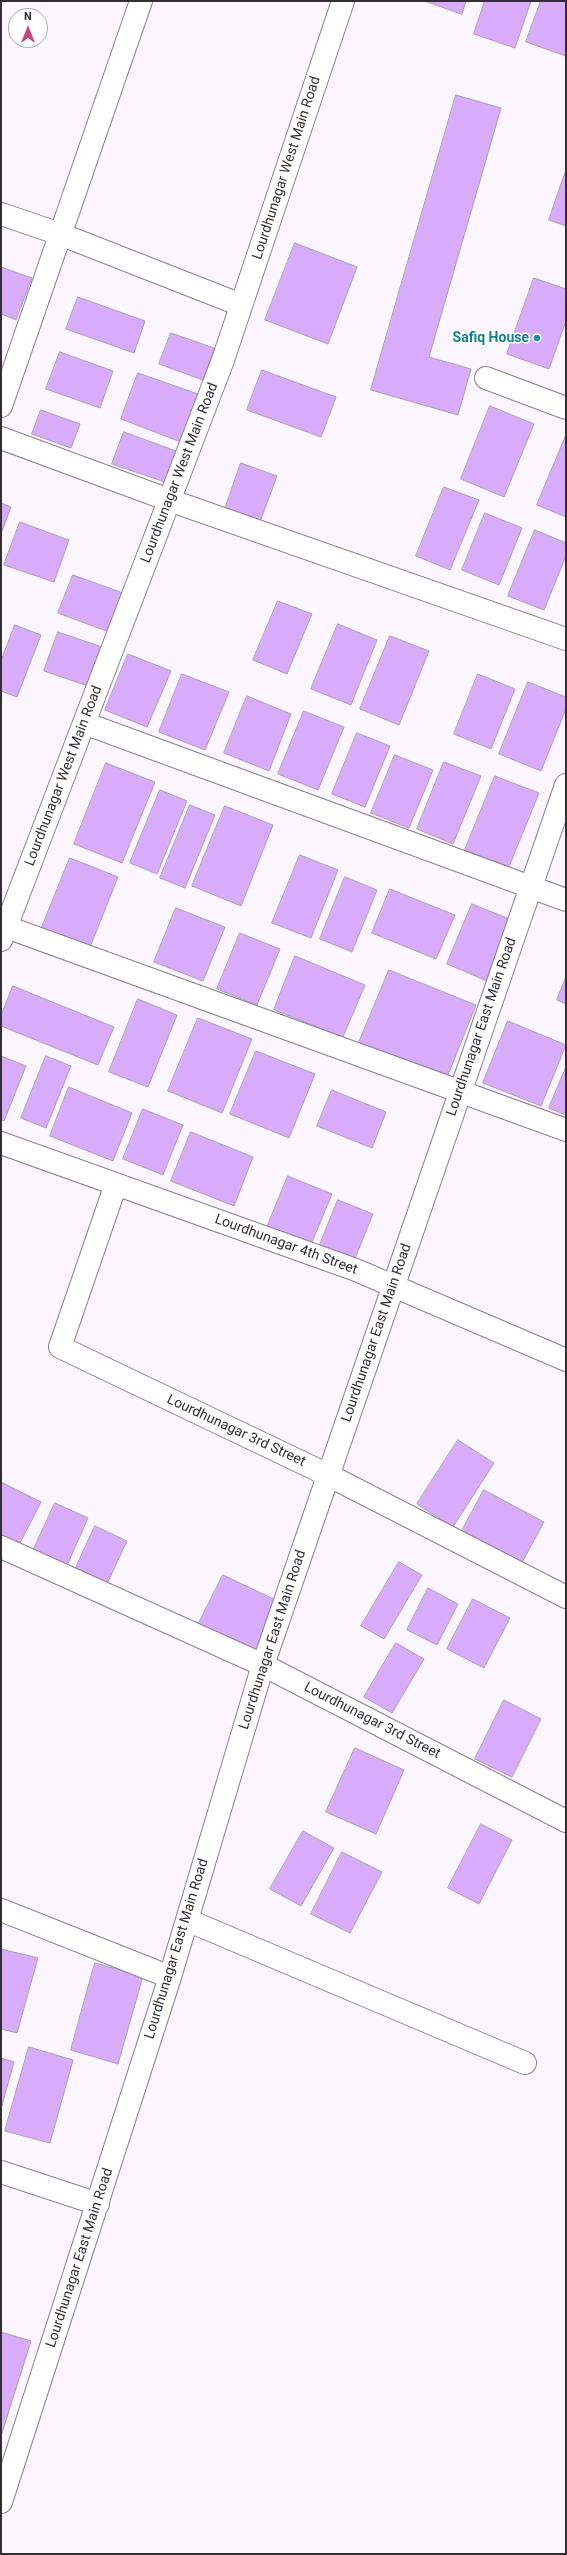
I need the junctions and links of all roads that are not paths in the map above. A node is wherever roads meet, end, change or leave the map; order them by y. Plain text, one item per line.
1 (141, 1) edge
2 (343, 1) edge
3 (1, 214) edge
4 (60, 234) junction
5 (241, 306) junction
6 (486, 378) dead end
7 (1, 406) edge
8 (566, 408) edge
9 (1, 438) edge
10 (169, 500) junction
11 (566, 639) edge
12 (84, 723) junction
13 (566, 784) edge
14 (530, 888) junction
15 (566, 900) edge
16 (3, 931) edge
17 (460, 1092) junction
18 (566, 1130) edge
19 (1, 1143) edge
20 (116, 1184) junction
21 (393, 1286) junction
22 (566, 1360) edge
23 (328, 1475) junction
24 (1, 1547) edge
25 (566, 1597) edge
26 (262, 1665) junction
27 (566, 1821) edge
28 (1, 1910) edge
29 (187, 1920) junction
30 (170, 1977) junction
31 (525, 2063) dead end
32 (1, 2172) edge
33 (98, 2204) junction
34 (1, 2502) edge

1 - 4 street
2 - 5 street, Lourdhunagar West Main Road
3 - 4 street
4 - 5 street
4 - 7 street
5 - 10 street, Lourdhunagar West Main Road
6 - 8 street
9 - 10 street
10 - 11 street
10 - 12 street, Lourdhunagar West Main Road
12 - 14 street
12 - 16 street, Lourdhunagar West Main Road
13 - 14 street, Lourdhunagar East Main Road
14 - 15 street
14 - 17 street, Lourdhunagar East Main Road
16 - 17 street
17 - 18 street
17 - 21 street, Lourdhunagar East Main Road
19 - 20 street, Lourdhunagar 4th Street
20 - 21 street, Lourdhunagar 4th Street
20 - 23 street, Lourdhunagar 3rd Street
21 - 22 street, Lourdhunagar 4th Street
21 - 23 street, Lourdhunagar East Main Road
23 - 25 street, Lourdhunagar 3rd Street
23 - 26 street, Lourdhunagar East Main Road
24 - 26 street, Lourdhunagar 3rd Street
26 - 27 street, Lourdhunagar 3rd Street
26 - 29 street, Lourdhunagar East Main Road
28 - 30 street
29 - 30 street, Lourdhunagar East Main Road
29 - 31 street
30 - 33 street, Lourdhunagar East Main Road
32 - 33 street
33 - 34 street, Lourdhunagar East Main Road

